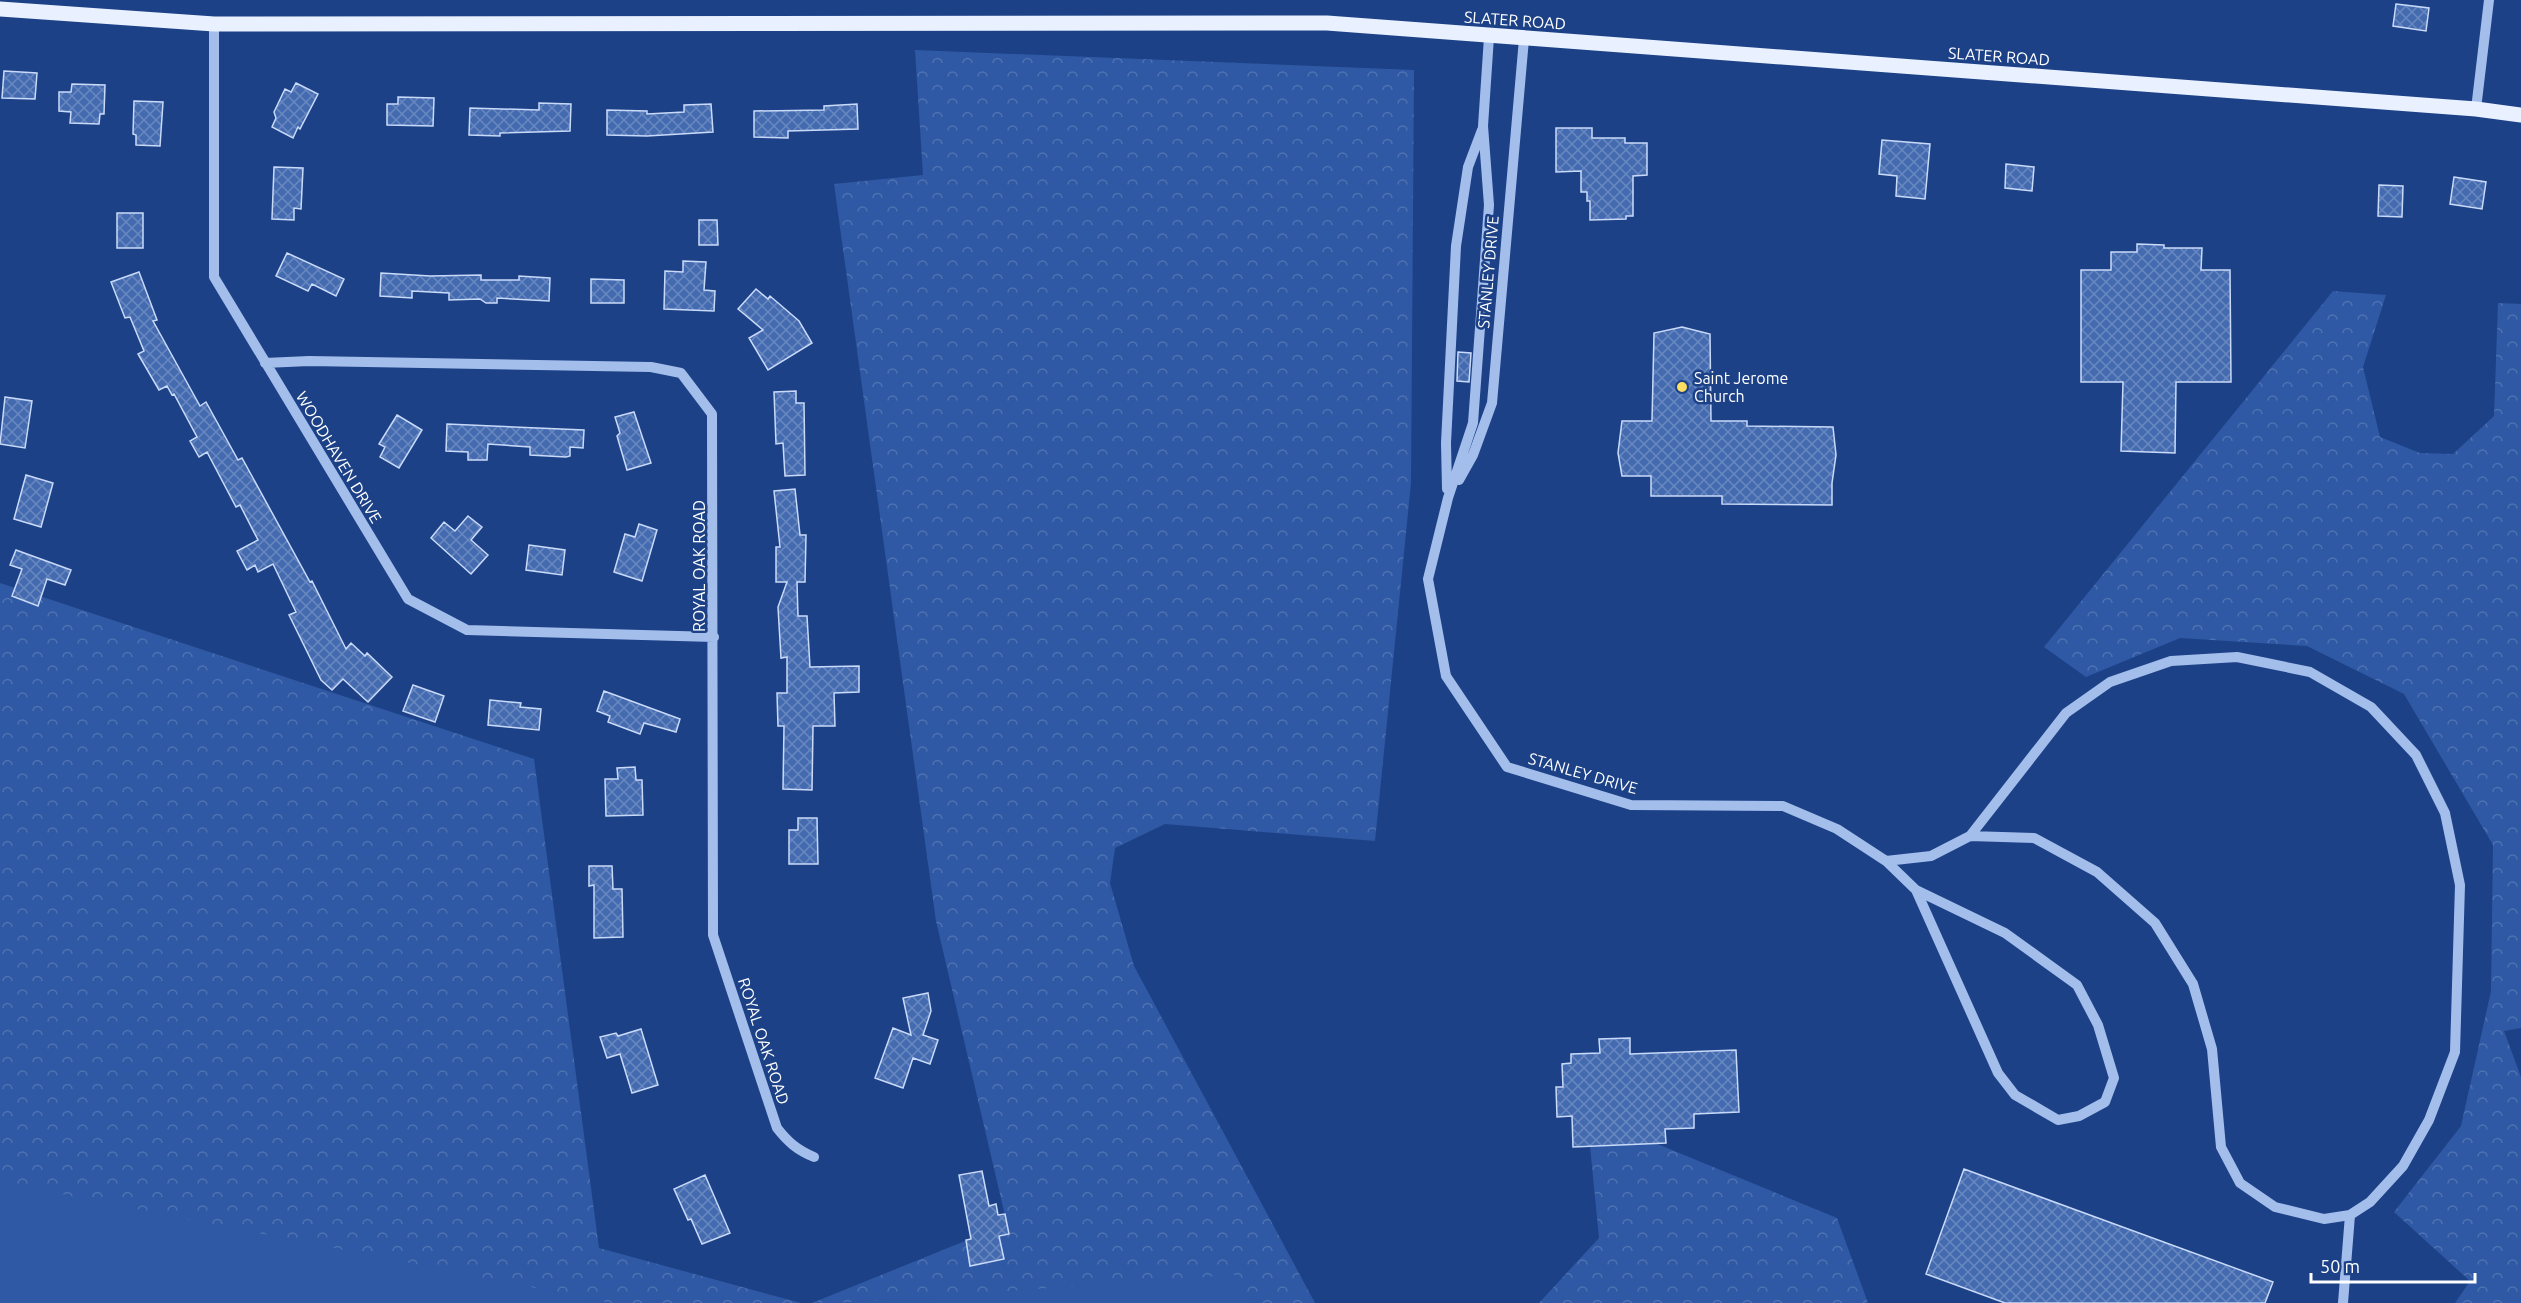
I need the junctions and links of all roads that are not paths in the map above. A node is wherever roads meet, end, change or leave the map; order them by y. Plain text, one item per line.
1 (2489, 0) edge
2 (0, 9) edge
3 (214, 24) junction
4 (1489, 36) junction
5 (1524, 39) junction
6 (2476, 109) junction
7 (2521, 115) edge
8 (1483, 126) junction
9 (265, 363) junction
10 (1448, 498) junction
11 (714, 637) junction
12 (1970, 836) junction
13 (1886, 861) junction
14 (1916, 890) junction
15 (814, 1157) dead end
16 (2350, 1215) junction
17 (2343, 1303) edge

1 - 6 street
2 - 3 main road, SLATER ROAD
3 - 4 main road, SLATER ROAD
3 - 9 street, WOODHAVEN DRIVE
4 - 5 main road, SLATER ROAD
4 - 8 street, STANLEY DRIVE
5 - 6 main road, SLATER ROAD
5 - 10 street, STANLEY DRIVE
6 - 7 main road, SLATER ROAD
8 - 10 street, STANLEY DRIVE
8 - 10 street, STANLEY DRIVE
9 - 11 street, WOODHAVEN DRIVE
9 - 11 street, ROYAL OAK ROAD
10 - 13 street, STANLEY DRIVE
11 - 15 street, ROYAL OAK ROAD
12 - 13 street
12 - 16 street
12 - 16 street
13 - 14 street, STANLEY DRIVE
14 - 14 street, STANLEY DRIVE
16 - 17 street

